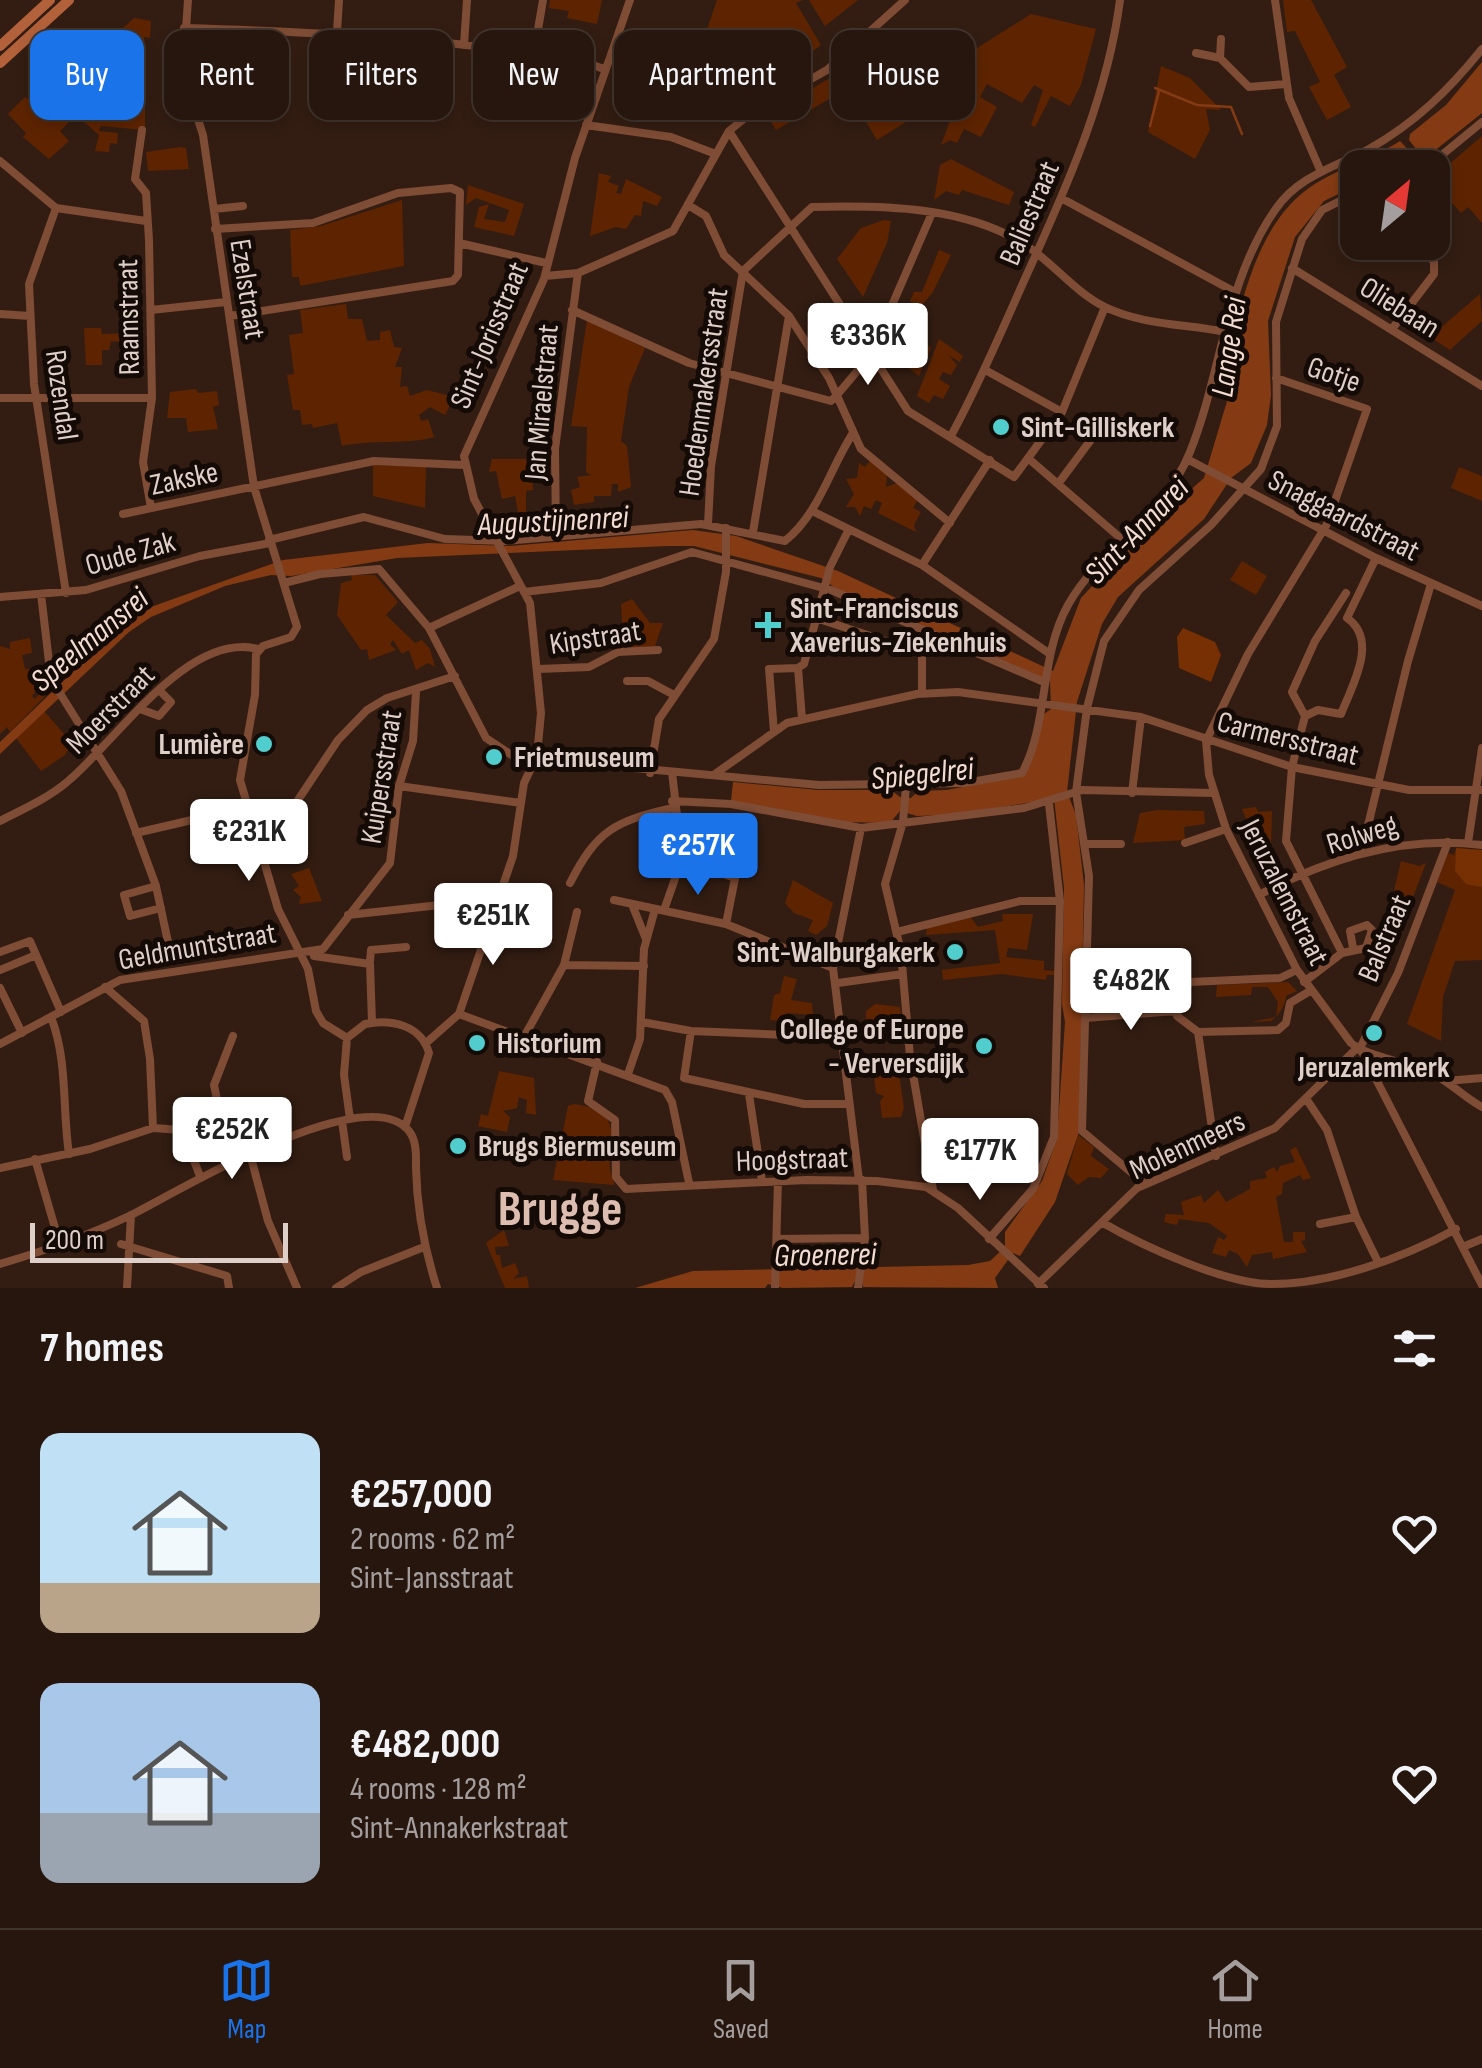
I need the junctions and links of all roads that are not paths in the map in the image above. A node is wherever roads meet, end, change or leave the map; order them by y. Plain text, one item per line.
1 (50, 0) edge
2 (69, 0) edge
3 (188, 0) edge
4 (339, 0) edge
5 (467, 0) edge
6 (543, 0) edge
7 (630, 0) edge
8 (904, 0) edge
9 (1120, 0) edge
10 (1275, 0) edge
11 (184, 28) junction
12 (337, 30) edge
13 (538, 30) edge
14 (309, 31) edge
15 (1221, 39) dead end
16 (453, 44) edge
17 (464, 45) junction
18 (0, 46) edge
19 (473, 46) edge
20 (1482, 49) edge
21 (1196, 53) dead end
22 (1220, 58) junction
23 (0, 63) edge
24 (594, 65) edge
25 (604, 69) junction
26 (1286, 84) junction
27 (1482, 122) edge
28 (586, 124) junction
29 (142, 130) dead end
30 (728, 131) junction
31 (1448, 150) edge
32 (713, 153) junction
33 (0, 161) edge
34 (1320, 172) junction
35 (1061, 198) junction
36 (1340, 203) edge
37 (688, 205) junction
38 (243, 206) dead end
39 (56, 208) junction
40 (214, 209) junction
41 (932, 213) junction
42 (146, 222) junction
43 (788, 226) junction
44 (216, 230) junction
45 (459, 243) junction
46 (1037, 253) junction
47 (1432, 260) edge
48 (546, 263) junction
49 (1296, 269) junction
50 (742, 271) junction
51 (578, 273) junction
52 (545, 276) junction
53 (1235, 292) junction
54 (226, 302) junction
55 (1106, 307) junction
56 (151, 310) junction
57 (572, 310) junction
58 (0, 314) edge
59 (30, 316) junction
60 (230, 316) junction
61 (789, 316) junction
62 (1392, 329) junction
63 (1225, 332) junction
64 (870, 356) junction
65 (987, 371) junction
66 (726, 375) junction
67 (1276, 378) junction
68 (1482, 386) edge
69 (778, 388) junction
70 (837, 395) junction
71 (36, 397) junction
72 (0, 398) edge
73 (152, 398) junction
74 (1062, 412) junction
75 (852, 434) junction
76 (952, 434) junction
77 (1090, 441) dead end
78 (1029, 459) junction
79 (1187, 459) junction
80 (990, 460) junction
81 (464, 465) junction
82 (1058, 484) junction
83 (254, 487) junction
84 (1243, 488) junction
85 (151, 508) junction
86 (812, 511) junction
87 (123, 514) dead end
88 (950, 522) junction
89 (708, 524) junction
90 (725, 531) junction
91 (848, 531) junction
92 (753, 532) junction
93 (1323, 532) junction
94 (556, 535) junction
95 (270, 541) junction
96 (1125, 542) junction
97 (500, 543) junction
98 (725, 558) junction
99 (1376, 558) junction
100 (922, 565) junction
101 (283, 581) junction
102 (1432, 584) junction
103 (828, 586) junction
104 (522, 589) junction
105 (66, 593) junction
106 (1346, 593) dead end
107 (41, 594) junction
108 (0, 597) edge
109 (1482, 606) edge
110 (816, 618) junction
111 (429, 628) junction
112 (258, 650) junction
113 (658, 650) dead end
114 (1050, 654) junction
115 (798, 668) junction
116 (539, 669) junction
117 (455, 676) junction
118 (627, 681) dead end
119 (1044, 682) junction
120 (160, 690) junction
121 (416, 692) junction
122 (922, 693) junction
123 (674, 695) junction
124 (1039, 704) junction
125 (1082, 708) junction
126 (140, 710) junction
127 (1305, 716) junction
128 (1141, 717) junction
129 (802, 719) junction
130 (774, 732) junction
131 (1206, 742) junction
132 (1482, 748) edge
133 (99, 752) junction
134 (533, 766) junction
135 (1292, 767) junction
136 (672, 772) junction
137 (650, 773) junction
138 (715, 774) junction
139 (1377, 784) junction
140 (400, 786) junction
141 (906, 786) junction
142 (1478, 791) edge
143 (1213, 792) junction
144 (1132, 793) junction
145 (1072, 794) junction
146 (1052, 802) junction
147 (521, 803) junction
148 (673, 805) junction
149 (239, 809) dead end
150 (642, 816) junction
151 (0, 821) edge
152 (903, 822) junction
153 (860, 828) junction
154 (1226, 829) junction
155 (136, 833) junction
156 (252, 834) junction
157 (1448, 842) junction
158 (1185, 843) dead end
159 (1468, 843) junction
160 (1086, 844) junction
161 (1121, 844) dead end
162 (1482, 845) edge
163 (1361, 854) junction
164 (682, 855) junction
165 (1302, 877) junction
166 (570, 883) dead end
167 (156, 886) junction
168 (1258, 895) junction
169 (614, 900) dead end
170 (1060, 901) junction
171 (633, 906) junction
172 (161, 908) junction
173 (659, 909) junction
174 (578, 912) dead end
175 (348, 915) junction
176 (491, 919) junction
177 (726, 924) junction
178 (897, 932) junction
179 (646, 939) junction
180 (168, 942) dead end
181 (406, 947) dead end
182 (1353, 948) dead end
183 (0, 952) edge
184 (298, 952) junction
185 (1342, 953) junction
186 (36, 955) junction
187 (314, 956) dead end
188 (370, 960) dead end
189 (564, 965) junction
190 (644, 966) junction
191 (833, 968) junction
192 (0, 970) edge
193 (1296, 970) junction
194 (904, 974) junction
195 (1304, 982) junction
196 (838, 983) junction
197 (105, 987) junction
198 (0, 988) edge
199 (1310, 991) junction
200 (1176, 1011) junction
201 (61, 1012) junction
202 (459, 1014) junction
203 (51, 1017) junction
204 (1085, 1018) junction
205 (372, 1022) junction
206 (642, 1022) junction
207 (691, 1031) junction
208 (1198, 1032) junction
209 (22, 1033) junction
210 (233, 1036) dead end
211 (838, 1036) junction
212 (347, 1038) junction
213 (524, 1038) junction
214 (426, 1043) junction
215 (0, 1044) edge
216 (1359, 1050) junction
217 (597, 1062) junction
218 (628, 1074) junction
219 (1482, 1078) edge
220 (1446, 1081) junction
221 (748, 1094) junction
222 (1307, 1100) junction
223 (850, 1104) junction
224 (1482, 1107) edge
225 (346, 1120) junction
226 (405, 1126) junction
227 (153, 1128) junction
228 (69, 1154) junction
229 (250, 1154) junction
230 (1216, 1156) junction
231 (347, 1157) dead end
232 (35, 1159) junction
233 (230, 1162) junction
234 (0, 1168) edge
235 (200, 1176) junction
236 (778, 1180) junction
237 (861, 1180) junction
238 (762, 1181) junction
239 (689, 1183) junction
240 (1145, 1184) junction
241 (933, 1190) junction
242 (131, 1215) junction
243 (1356, 1217) junction
244 (1104, 1222) junction
245 (1320, 1224) dead end
246 (1456, 1229) junction
247 (865, 1238) junction
248 (777, 1239) junction
249 (989, 1239) junction
250 (1482, 1239) edge
251 (60, 1245) junction
252 (124, 1245) junction
253 (424, 1246) junction
254 (1465, 1246) junction
255 (1378, 1262) junction
256 (0, 1264) edge
257 (1323, 1278) junction
258 (1482, 1285) edge
259 (859, 1286) edge
260 (1041, 1286) edge
261 (340, 1287) edge
262 (775, 1287) edge
263 (127, 1288) edge
264 (229, 1288) edge
265 (297, 1288) edge
266 (437, 1288) edge
267 (1326, 1288) edge

1 - 18 main road
2 - 23 main road
3 - 11 street, Ezelstraat
4 - 12 street
5 - 17 street
6 - 13 street
7 - 25 street, Sint-Jorisstraat
8 - 30 street
9 - 35 street, Baliestraat
10 - 26 street
11 - 14 street
11 - 40 street, Ezelstraat
15 - 22 street
16 - 17 street
17 - 19 street
20 - 34 street
21 - 22 street
22 - 26 street
24 - 25 street
25 - 28 street, Sint-Jorisstraat
26 - 34 street
27 - 31 street
28 - 32 street
28 - 48 street, Sint-Jorisstraat
29 - 42 street, Raamstraat
30 - 32 street
30 - 43 street
32 - 37 street
33 - 39 street
34 - 53 street
35 - 46 street, Baliestraat
35 - 53 street
36 - 49 street
37 - 50 street
37 - 51 street
38 - 40 street
39 - 42 street
39 - 59 street, Rozendal
40 - 44 street, Ezelstraat
41 - 43 street
41 - 46 street
41 - 64 street
42 - 56 street, Raamstraat
43 - 50 street, Hoedenmakersstraat
43 - 64 street
44 - 45 street
44 - 54 street, Ezelstraat
45 - 48 street
45 - 60 street
46 - 55 street
46 - 65 street, Baliestraat
47 - 62 street
48 - 52 street, Sint-Jorisstraat
49 - 62 street, Oliebaan
49 - 67 street
50 - 61 street
50 - 66 street, Hoedenmakersstraat
51 - 52 street
51 - 57 street, Jan Miraelstraat
52 - 81 street, Sint-Jorisstraat
53 - 63 street
54 - 56 street
54 - 60 street, Ezelstraat
55 - 63 street
55 - 74 street
56 - 73 street, Raamstraat
57 - 66 street
57 - 94 street, Jan Miraelstraat
58 - 59 street
59 - 71 street, Rozendal
60 - 83 street, Ezelstraat
61 - 69 street
61 - 70 street
62 - 68 street, Oliebaan
63 - 79 street
64 - 70 street
64 - 76 street
65 - 74 street
65 - 76 street, Baliestraat
66 - 69 street
66 - 89 street, Hoedenmakersstraat
67 - 84 street
67 - 93 street, Gotje
69 - 70 street
69 - 92 street
70 - 75 street
71 - 72 street
71 - 73 street
71 - 105 street, Rozendal
73 - 85 street, Raamstraat
74 - 78 street
75 - 86 street
75 - 88 street
76 - 80 street
77 - 82 street
78 - 80 street
78 - 82 street
79 - 84 street, Snaggaardstraat
79 - 96 street
80 - 88 street
81 - 83 street, Zakske
81 - 97 street
82 - 96 street
83 - 85 street, Zakske
83 - 95 street, Ezelstraat
84 - 93 street, Snaggaardstraat
84 - 125 street
85 - 87 street, Zakske
86 - 91 street
86 - 92 street
88 - 100 street
89 - 90 street
89 - 94 street
90 - 92 street
90 - 98 street
91 - 100 street
91 - 103 street
93 - 99 street, Snaggaardstraat
93 - 131 street
94 - 97 street
95 - 97 street, Oude Zak
95 - 101 street, Ezelstraat
95 - 105 street, Oude Zak
96 - 114 street
97 - 104 street
98 - 103 street
98 - 104 street
98 - 123 street
99 - 102 street, Snaggaardstraat
99 - 127 street
100 - 114 street
101 - 111 street
101 - 112 street, Ezelstraat
102 - 109 street, Snaggaardstraat
102 - 139 street
103 - 110 street
103 - 119 street
104 - 111 street
104 - 116 street
105 - 107 street, Oude Zak
106 - 127 street
107 - 108 street, Oude Zak
107 - 133 street
110 - 115 street
110 - 122 street
111 - 117 street
112 - 120 street, Moerstraat
112 - 156 street
113 - 116 street, Kipstraat
114 - 119 street
115 - 129 street
115 - 130 street
116 - 134 street
117 - 121 street
117 - 134 street
118 - 123 street
119 - 124 street
120 - 126 street, Moerstraat
120 - 126 street
121 - 140 street, Kuipersstraat
121 - 156 street
122 - 124 street, Carmersstraat
122 - 129 street, Carmersstraat
123 - 137 street
124 - 125 street, Carmersstraat
124 - 141 street
125 - 128 street, Carmersstraat
125 - 145 street
126 - 133 street, Moerstraat
127 - 135 street
128 - 131 street, Carmersstraat
128 - 144 street
129 - 130 street, Carmersstraat
130 - 138 street, Carmersstraat
131 - 135 street, Carmersstraat
131 - 143 street, Jeruzalemstraat
132 - 142 street
133 - 151 street, Moerstraat
133 - 155 street
134 - 137 street
134 - 147 street
135 - 139 street, Carmersstraat
135 - 165 street
136 - 137 street
136 - 138 street
136 - 148 street
138 - 141 street
139 - 142 street, Carmersstraat
139 - 163 street
140 - 147 street
140 - 175 street, Kuipersstraat
141 - 152 street
142 - 159 street
143 - 144 street
143 - 154 street, Jeruzalemstraat
144 - 145 street
145 - 146 street
145 - 160 street
146 - 152 street
146 - 170 street
147 - 176 street
148 - 150 street
148 - 153 street
148 - 164 street
149 - 155 street
150 - 164 street
150 - 166 street
152 - 153 street
152 - 178 street
153 - 191 street
154 - 158 street
154 - 168 street, Jeruzalemstraat
155 - 167 street
156 - 184 street
157 - 159 street, Rolweg
157 - 163 street, Rolweg
157 - 216 street, Balstraat
159 - 162 street, Rolweg
160 - 161 street
160 - 204 street
163 - 165 street, Rolweg
164 - 173 street
164 - 177 street
165 - 168 street, Rolweg
165 - 185 street
167 - 172 street
167 - 172 street
168 - 193 street, Jeruzalemstraat
169 - 171 street
170 - 178 street
170 - 249 street
171 - 173 street
171 - 179 street
172 - 180 street
173 - 177 street
173 - 179 street
174 - 189 street
175 - 176 street
175 - 184 street, Kuipersstraat
176 - 202 street
177 - 191 street
178 - 194 street
179 - 190 street
181 - 188 street
182 - 185 street
183 - 186 street
184 - 197 street, Geldmuntstraat
184 - 212 street
185 - 195 street
186 - 192 street
186 - 201 street
187 - 205 street
189 - 190 street
189 - 213 street
190 - 206 street
191 - 196 street
193 - 195 street, Jeruzalemstraat
193 - 200 street
194 - 196 street
194 - 241 street
195 - 199 street, Jeruzalemstraat
196 - 211 street
197 - 201 street, Geldmuntstraat
197 - 227 street
198 - 209 street
199 - 208 street
199 - 216 street, Jeruzalemstraat
200 - 204 street
200 - 208 street
201 - 203 street, Geldmuntstraat
202 - 213 street
202 - 214 street
203 - 209 street, Geldmuntstraat
203 - 228 street
204 - 240 street
205 - 212 street
205 - 214 street
206 - 207 street
206 - 218 street
207 - 211 street
207 - 221 street
208 - 230 street
209 - 215 street, Geldmuntstraat
210 - 233 street
211 - 223 street
212 - 225 street
213 - 217 street
214 - 226 street
216 - 220 street
216 - 222 street, Molenmeers
216 - 246 street, Jeruzalemstraat
217 - 218 street
217 - 239 street, Hoogstraat
218 - 239 street
219 - 220 street
220 - 224 street
221 - 223 street
221 - 238 street
222 - 230 street, Molenmeers
222 - 243 street
223 - 237 street
225 - 226 street
225 - 229 street
225 - 231 street
226 - 253 street
227 - 228 street
227 - 235 street
228 - 232 street
229 - 233 street
229 - 265 street
230 - 240 street, Molenmeers
232 - 234 street
232 - 251 street
233 - 235 street
235 - 242 street
236 - 237 street, Hoogstraat
236 - 238 street, Hoogstraat
236 - 248 street
237 - 241 street, Hoogstraat
237 - 247 street
238 - 239 street, Hoogstraat
240 - 244 street, Molenmeers
241 - 249 street
242 - 251 street
242 - 252 street
243 - 245 street
243 - 255 street
244 - 257 street
244 - 260 street, Molenmeers
246 - 254 street, Jeruzalemstraat
246 - 255 street
247 - 248 street
247 - 259 street
248 - 262 street
249 - 260 street
250 - 254 street
251 - 256 street
252 - 263 street
252 - 264 street
253 - 261 street
253 - 266 street
254 - 258 street, Jeruzalemstraat
255 - 257 street
257 - 267 street

